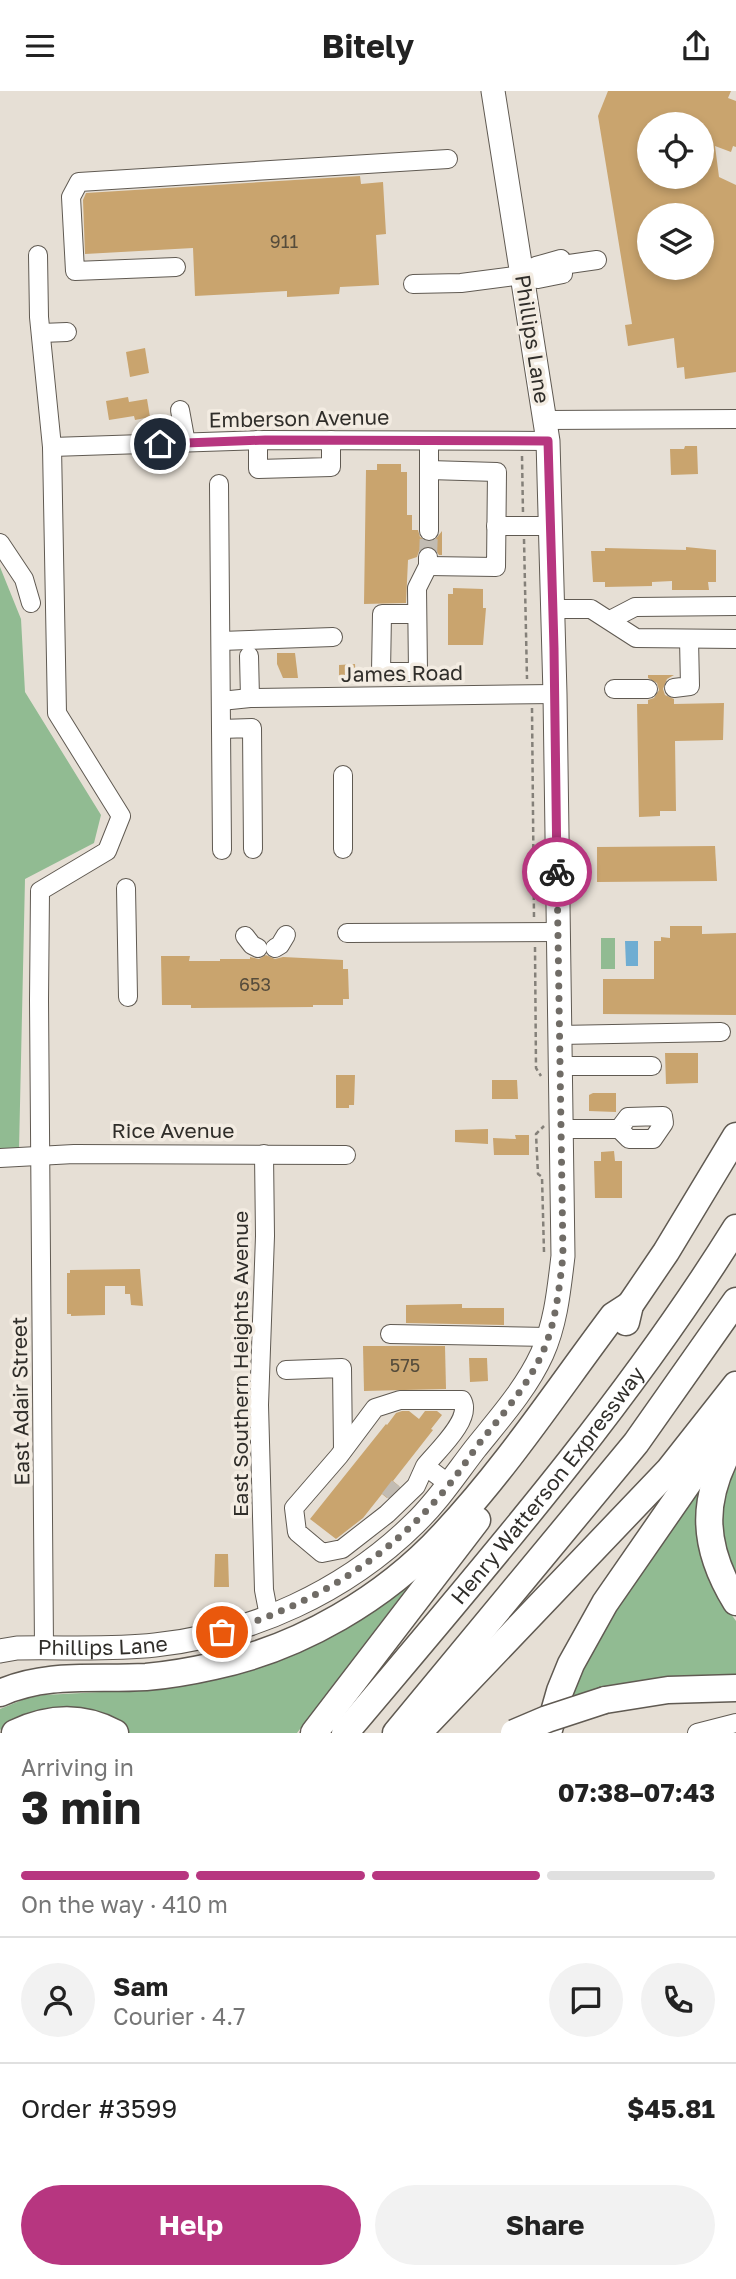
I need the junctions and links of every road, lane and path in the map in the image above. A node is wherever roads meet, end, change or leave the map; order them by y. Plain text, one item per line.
1 (493, 91) edge
2 (449, 159) dead end
3 (38, 255) dead end
4 (597, 260) dead end
5 (176, 267) dead end
6 (526, 275) junction
7 (412, 284) dead end
8 (67, 332) dead end
9 (41, 333) junction
10 (180, 410) dead end
11 (736, 419) edge
12 (546, 430) junction
13 (258, 440) junction
14 (331, 440) junction
15 (429, 441) junction
16 (186, 443) junction
17 (52, 447) junction
18 (522, 453) dead end
19 (429, 470) junction
20 (219, 484) dead end
21 (523, 519) dead end
22 (496, 526) junction
23 (551, 526) junction
24 (429, 530) tunnel mouth
25 (524, 534) dead end
26 (0, 544) edge
27 (31, 603) dead end
28 (736, 606) edge
29 (553, 609) junction
30 (417, 614) dead end
31 (610, 620) junction
32 (333, 637) dead end
33 (689, 639) junction
34 (736, 639) edge
35 (221, 641) junction
36 (249, 656) dead end
37 (532, 685) dead end
38 (674, 688) dead end
39 (614, 689) dead end
40 (648, 689) dead end
41 (555, 694) junction
42 (250, 698) junction
43 (221, 701) junction
44 (532, 702) dead end
45 (222, 729) junction
46 (343, 775) dead end
47 (253, 849) dead end
48 (343, 849) dead end
49 (222, 850) dead end
50 (126, 888) dead end
51 (534, 922) dead end
52 (557, 932) junction
53 (347, 933) dead end
54 (535, 942) dead end
55 (128, 997) dead end
56 (721, 1032) dead end
57 (559, 1035) junction
58 (652, 1066) dead end
59 (552, 1074) junction
60 (553, 1127) junction
61 (619, 1129) dead end
62 (736, 1136) edge
63 (264, 1154) junction
64 (40, 1155) junction
65 (346, 1155) dead end
66 (0, 1158) edge
67 (736, 1228) edge
68 (550, 1252) dead end
69 (736, 1301) edge
70 (630, 1305) junction
71 (390, 1334) dead end
72 (548, 1337) junction
73 (286, 1370) dead end
74 (736, 1385) edge
75 (736, 1414) edge
76 (736, 1439) edge
77 (343, 1450) junction
78 (423, 1471) junction
79 (449, 1484) junction
80 (382, 1518) junction
81 (736, 1602) edge
82 (269, 1616) junction
83 (44, 1647) junction
84 (0, 1651) edge
85 (736, 1688) edge
86 (0, 1693) edge
87 (736, 1723) edge
88 (15, 1733) edge
89 (115, 1733) edge
90 (314, 1733) edge
91 (345, 1733) edge
92 (396, 1733) edge
93 (418, 1733) edge
94 (514, 1733) edge
95 (548, 1733) edge
96 (697, 1733) edge

1 - 6 main road, Phillips Lane
2 - 5 street
3 - 9 street
4 - 6 street
6 - 7 street
6 - 12 main road, Phillips Lane
8 - 9 street
9 - 17 street
10 - 16 street
11 - 12 street, Emberson Avenue
12 - 15 street, Emberson Avenue
12 - 23 main road, Phillips Lane
13 - 14 street, Emberson Avenue
13 - 14 street
13 - 16 street, Emberson Avenue
14 - 15 street, Emberson Avenue
15 - 19 street
16 - 17 street, Emberson Avenue
17 - 64 street, East Adair Street
18 - 21 path
19 - 22 street
19 - 24 street
20 - 35 street
22 - 23 street
22 - 30 street
23 - 29 main road, Phillips Lane
25 - 37 path
26 - 27 street
28 - 31 street
29 - 31 street
29 - 41 main road, Phillips Lane
31 - 33 street
32 - 35 street
33 - 34 street
33 - 38 street
35 - 43 street
36 - 42 street
39 - 40 street
41 - 42 street, James Road
41 - 52 main road, Phillips Lane
42 - 43 street, James Road
43 - 45 street
44 - 51 path
45 - 47 street
45 - 49 street
46 - 48 street
50 - 55 street
52 - 53 street
52 - 57 main road, Phillips Lane
54 - 59 path
56 - 57 street
57 - 59 main road, Phillips Lane
58 - 59 street
59 - 60 main road, Phillips Lane
60 - 61 street
60 - 68 path
60 - 72 main road, Phillips Lane
62 - 70 highway
63 - 64 street, Rice Avenue
63 - 65 street, Rice Avenue
63 - 82 street, East Southern Heights Avenue
64 - 66 street, Rice Avenue
64 - 83 street, East Adair Street
67 - 91 highway, Henry Watterson Expressway
69 - 92 highway, Henry Watterson Expressway
70 - 86 highway
70 - 90 highway
71 - 72 street
72 - 79 main road, Phillips Lane
73 - 77 street
74 - 93 highway
75 - 95 highway
76 - 81 highway
77 - 78 street
77 - 80 street
78 - 79 street
78 - 80 street
78 - 80 street
79 - 82 main road, Phillips Lane
82 - 83 main road, Phillips Lane
83 - 84 main road, Phillips Lane
85 - 94 highway, bridge
87 - 96 street
88 - 89 highway

